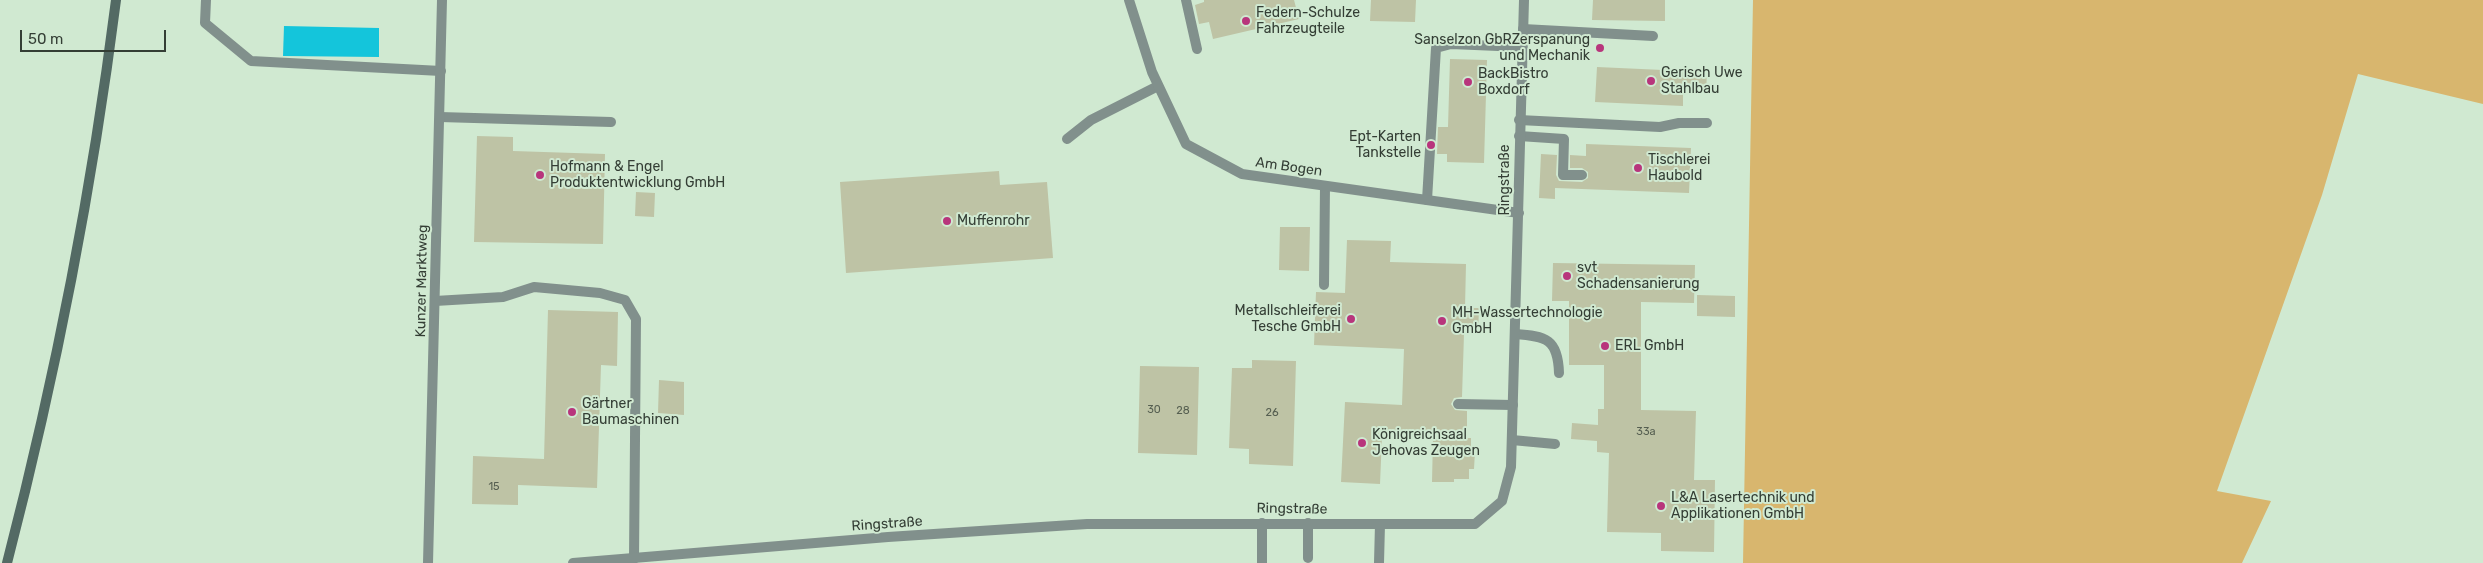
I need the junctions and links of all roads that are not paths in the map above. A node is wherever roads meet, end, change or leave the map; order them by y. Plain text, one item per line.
1 (116, 0) edge
2 (206, 0) edge
3 (442, 0) edge
4 (1129, 0) edge
5 (1186, 0) edge
6 (1524, 0) edge
7 (1523, 29) junction
8 (1653, 36) dead end
9 (1522, 47) junction
10 (1196, 49) dead end
11 (441, 71) junction
12 (1158, 86) junction
13 (440, 117) junction
14 (1519, 120) junction
15 (611, 122) dead end
16 (1707, 123) dead end
17 (1519, 136) junction
18 (1067, 139) dead end
19 (1582, 175) dead end
20 (1325, 186) junction
21 (1427, 200) junction
22 (1519, 213) junction
23 (1324, 285) dead end
24 (435, 301) junction
25 (1515, 334) junction
26 (1559, 373) dead end
27 (1458, 404) dead end
28 (1513, 406) junction
29 (1512, 440) junction
30 (1555, 444) dead end
31 (1262, 522) junction
32 (1308, 524) junction
33 (1380, 524) junction
34 (1308, 558) dead end
35 (634, 559) junction
36 (6, 563) edge
37 (428, 563) edge
38 (573, 563) edge
39 (1262, 563) edge
40 (1379, 563) edge

1 - 36 main road
2 - 11 street
3 - 11 street, Kunzer Marktweg
4 - 12 street, Am Bogen
5 - 10 street
6 - 7 street, Ringstraße
7 - 8 street
7 - 9 street, Ringstraße
9 - 14 street, Ringstraße
9 - 21 street
11 - 13 street, Kunzer Marktweg
12 - 18 street
12 - 20 street, Am Bogen
13 - 15 street
13 - 24 street, Kunzer Marktweg
14 - 16 street
14 - 17 street, Ringstraße
17 - 19 street
17 - 22 street, Ringstraße
20 - 21 street, Am Bogen
20 - 23 street
21 - 22 street, Am Bogen
22 - 25 street, Ringstraße
24 - 35 street
24 - 37 street, Kunzer Marktweg
25 - 26 street
25 - 28 street, Ringstraße
27 - 28 street
28 - 29 street, Ringstraße
29 - 30 street
29 - 33 street, Ringstraße
31 - 32 street, Ringstraße
31 - 35 street, Ringstraße
31 - 39 street
32 - 33 street, Ringstraße
32 - 34 street
33 - 40 street
35 - 38 street, Ringstraße

